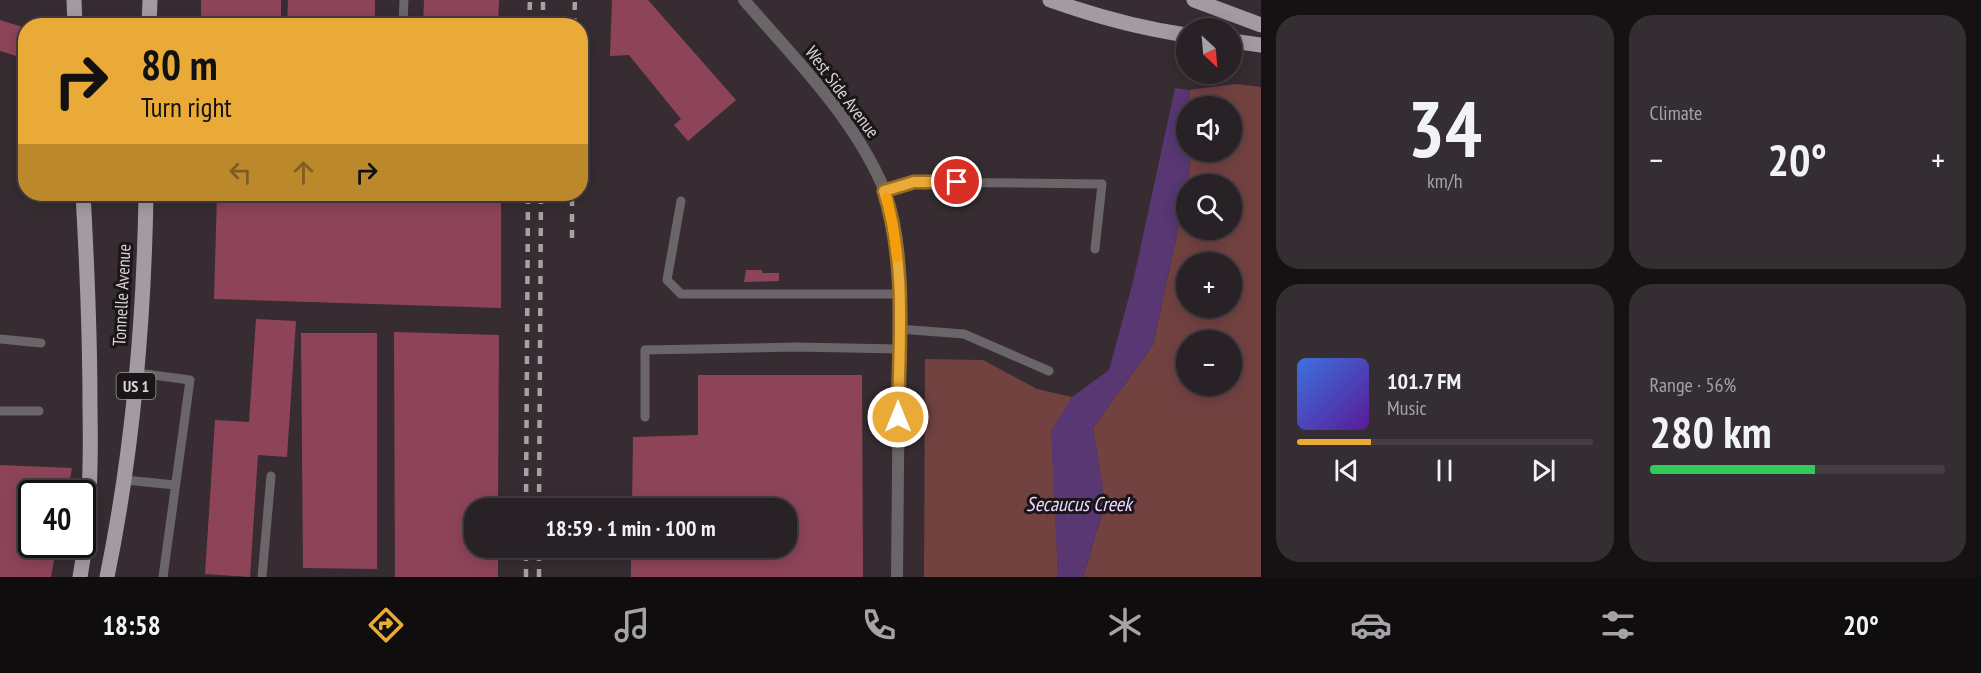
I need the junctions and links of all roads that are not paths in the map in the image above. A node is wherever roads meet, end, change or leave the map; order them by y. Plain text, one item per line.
1 (74, 0) edge
2 (150, 0) edge
3 (404, 0) edge
4 (744, 0) edge
5 (1050, 0) edge
6 (1194, 0) edge
7 (75, 18) edge
8 (149, 18) edge
9 (403, 18) edge
10 (1261, 25) edge
11 (1176, 33) edge
12 (1242, 42) edge
13 (1261, 45) edge
14 (884, 191) junction
15 (83, 201) edge
16 (146, 201) edge
17 (681, 201) dead end
18 (1095, 249) dead end
19 (900, 294) junction
20 (899, 329) junction
21 (0, 339) edge
22 (41, 343) dead end
23 (899, 349) junction
24 (1049, 371) dead end
25 (138, 374) junction
26 (0, 411) edge
27 (39, 411) dead end
28 (645, 417) dead end
29 (271, 476) dead end
30 (124, 480) junction
31 (175, 485) junction
32 (80, 577) edge
33 (107, 577) edge
34 (162, 577) edge
35 (262, 577) edge
36 (897, 577) edge

1 - 7 main road
2 - 8 main road
3 - 9 lane
4 - 14 street, West Side Avenue
5 - 11 main road
6 - 10 main road
12 - 13 main road
14 - 18 lane
14 - 19 street, West Side Avenue
15 - 32 main road
16 - 25 main road, Tonnelle Avenue / US 1
17 - 19 lane
19 - 20 street, West Side Avenue
20 - 23 street, West Side Avenue
20 - 24 lane
21 - 22 lane
23 - 28 lane
23 - 36 street, West Side Avenue
25 - 30 main road, Tonnelle Avenue / US 1
25 - 31 lane
26 - 27 lane
29 - 35 lane
30 - 31 lane
30 - 33 main road, Tonnelle Avenue / US 1
31 - 34 lane

